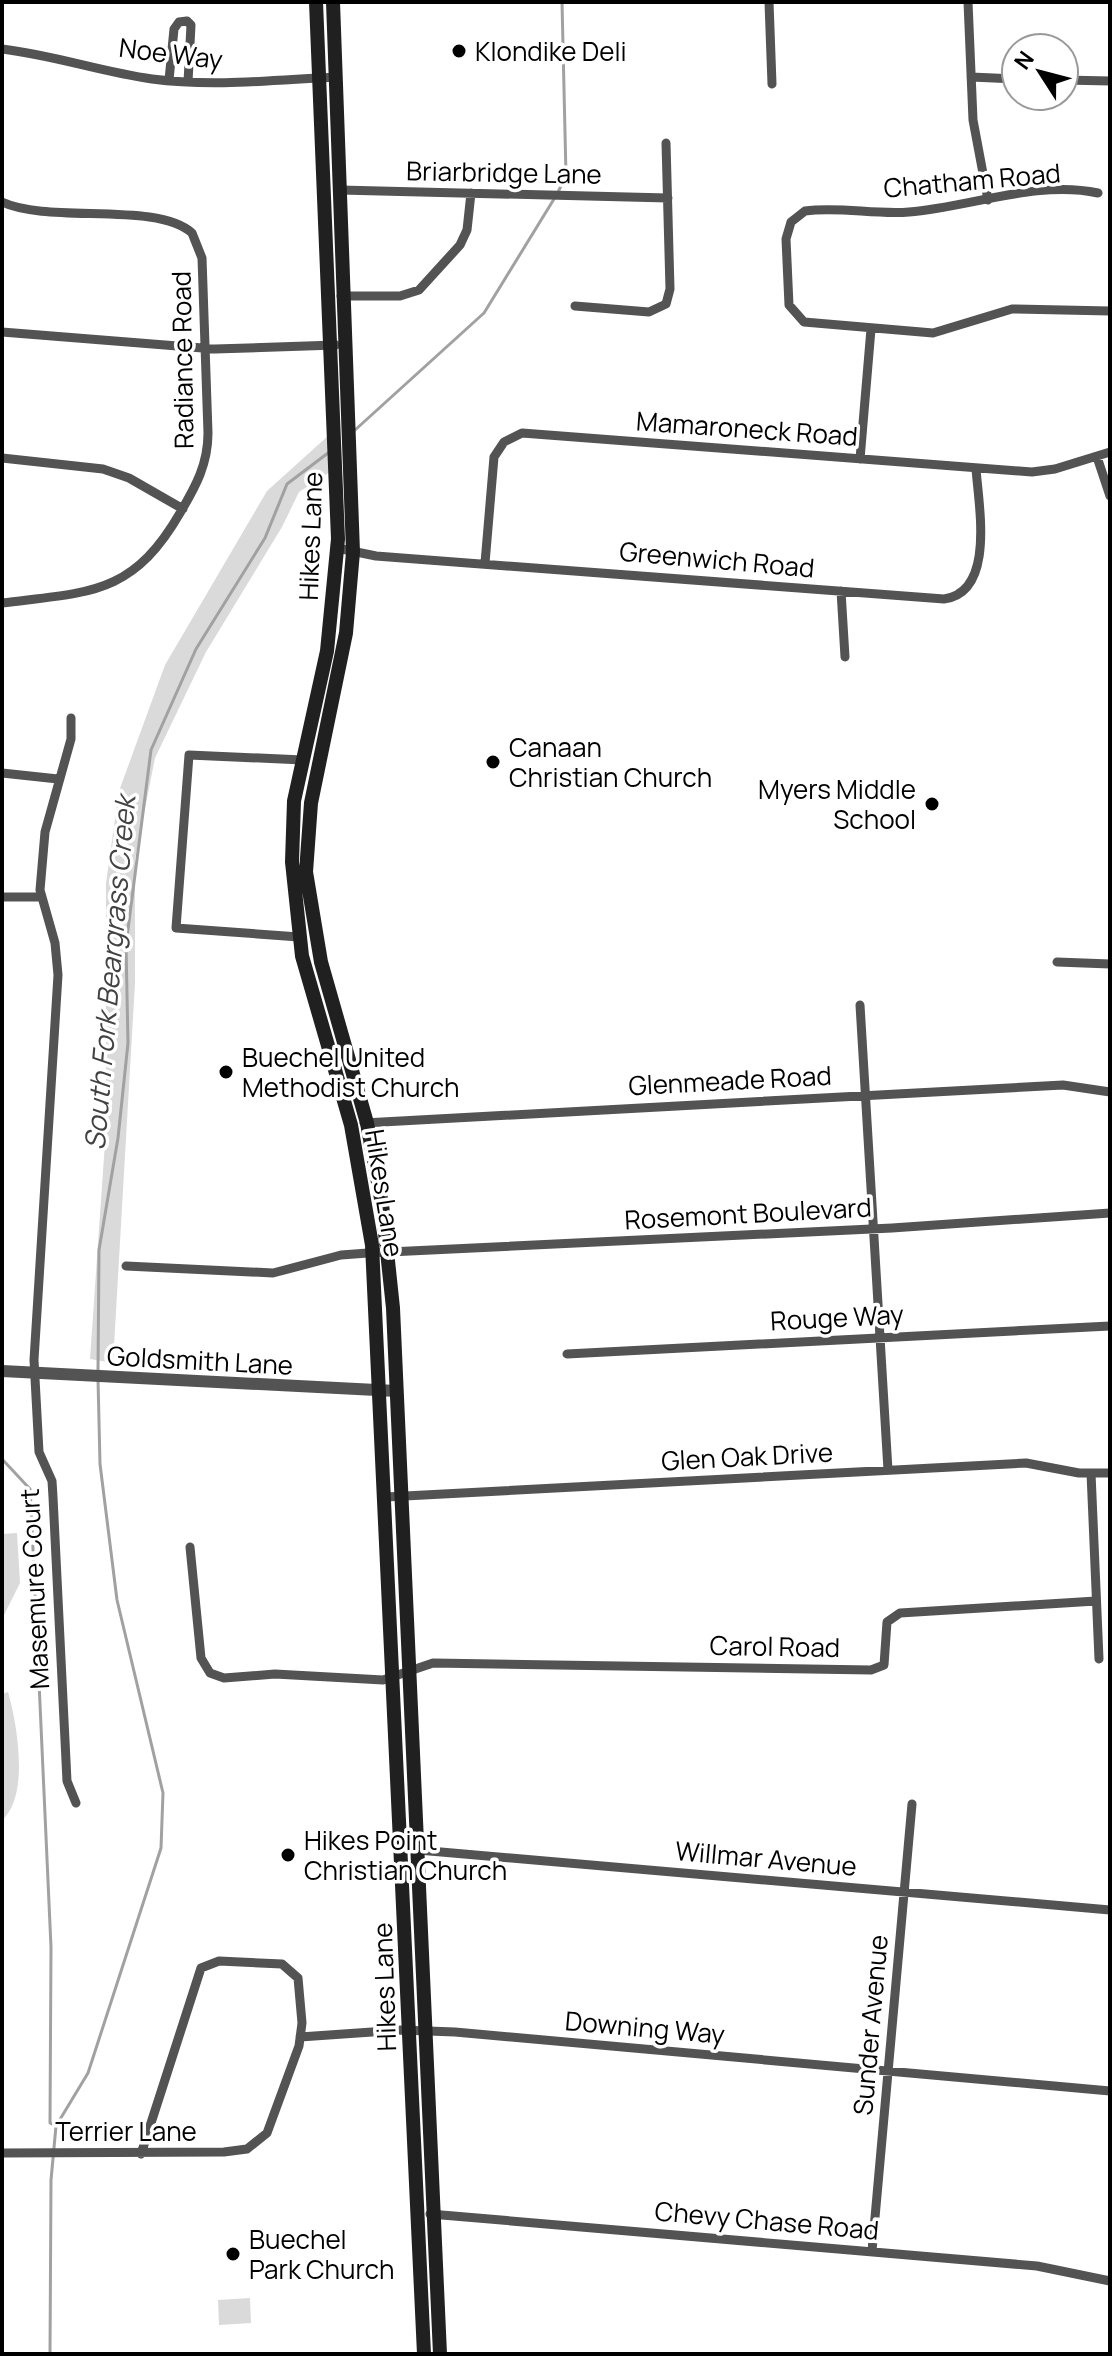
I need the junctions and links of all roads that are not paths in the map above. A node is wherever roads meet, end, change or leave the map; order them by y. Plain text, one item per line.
1 (316, 2) edge
2 (333, 2) edge
3 (769, 2) edge
4 (968, 2) edge
5 (2, 49) edge
6 (336, 77) junction
7 (971, 77) junction
8 (319, 78) junction
9 (1000, 78) edge
10 (169, 80) junction
11 (1080, 80) edge
12 (1110, 81) edge
13 (188, 82) junction
14 (772, 84) dead end
15 (666, 143) dead end
16 (340, 190) junction
17 (471, 193) junction
18 (1098, 193) dead end
19 (668, 198) junction
20 (988, 200) junction
21 (2, 202) edge
22 (346, 296) junction
23 (330, 297) junction
24 (575, 306) dead end
25 (1110, 311) edge
26 (871, 329) junction
27 (2, 332) edge
28 (339, 345) junction
29 (205, 348) junction
30 (1110, 452) edge
31 (1097, 457) junction
32 (2, 458) edge
33 (860, 459) junction
34 (976, 469) junction
35 (1110, 496) edge
36 (183, 509) junction
37 (337, 548) junction
38 (353, 552) junction
39 (485, 563) junction
40 (841, 591) junction
41 (2, 603) edge
42 (845, 657) dead end
43 (71, 718) dead end
44 (303, 760) junction
45 (2, 773) edge
46 (58, 779) junction
47 (2, 897) edge
48 (41, 897) junction
49 (299, 937) junction
50 (1057, 962) dead end
51 (1110, 964) edge
52 (860, 1005) dead end
53 (1110, 1092) edge
54 (868, 1096) junction
55 (367, 1123) junction
56 (351, 1125) junction
57 (1110, 1213) edge
58 (875, 1228) junction
59 (372, 1253) junction
60 (388, 1253) junction
61 (126, 1266) dead end
62 (1110, 1326) edge
63 (881, 1337) junction
64 (567, 1354) dead end
65 (2, 1371) edge
66 (35, 1373) junction
67 (388, 1390) junction
68 (888, 1470) junction
69 (1091, 1473) junction
70 (1110, 1473) edge
71 (403, 1496) junction
72 (386, 1497) junction
73 (190, 1547) dead end
74 (1096, 1601) junction
75 (1099, 1659) dead end
76 (409, 1670) junction
77 (393, 1676) junction
78 (76, 1803) dead end
79 (912, 1804) dead end
80 (418, 1850) junction
81 (904, 1892) junction
82 (1110, 1910) edge
83 (409, 2031) junction
84 (426, 2031) junction
85 (300, 2037) junction
86 (887, 2070) junction
87 (1110, 2091) edge
88 (2, 2153) edge
89 (141, 2154) junction
90 (435, 2213) junction
91 (419, 2215) junction
92 (872, 2251) junction
93 (1110, 2281) edge
94 (424, 2354) edge
95 (440, 2354) edge

1 - 8 main road, Hikes Lane
2 - 6 main road, Hikes Lane
3 - 14 street
4 - 7 street
5 - 10 street, Noe Way
6 - 8 street, Noe Way
6 - 16 main road, Hikes Lane
7 - 9 street
7 - 20 street
8 - 13 street, Noe Way
8 - 23 main road, Hikes Lane
10 - 13 street, Noe Way
10 - 13 street
11 - 12 street
15 - 19 street
16 - 17 street, Briarbridge Lane
16 - 22 main road, Hikes Lane
17 - 19 street, Briarbridge Lane
17 - 22 street
18 - 20 street, Chatham Road
19 - 24 street
20 - 26 street, Chatham Road
21 - 29 street, Radiance Road
22 - 23 street
22 - 28 main road, Hikes Lane
23 - 28 main road, Hikes Lane
25 - 26 street, Chatham Road
26 - 33 street
27 - 29 street
28 - 29 street
28 - 37 main road, Hikes Lane
28 - 38 main road, Hikes Lane
29 - 36 street, Radiance Road
30 - 31 street, Mamaroneck Road
31 - 34 street, Mamaroneck Road
31 - 35 street
32 - 36 street
33 - 34 street, Mamaroneck Road
33 - 39 street, Mamaroneck Road
34 - 40 street, Greenwich Road
36 - 41 street, Radiance Road
37 - 38 street, Greenwich Road
37 - 44 main road, Hikes Lane
38 - 39 street, Greenwich Road
38 - 55 main road, Hikes Lane
39 - 40 street, Greenwich Road
40 - 42 street
43 - 46 street
44 - 49 main road, Hikes Lane
44 - 49 street
45 - 46 street
46 - 48 street
47 - 48 street
48 - 66 street, Masemure Court
49 - 56 main road, Hikes Lane
50 - 51 street
52 - 54 street
53 - 54 street, Glenmeade Road
54 - 55 street, Glenmeade Road
54 - 58 street
55 - 56 street, Glenmeade Road
55 - 60 main road, Hikes Lane
56 - 59 main road, Hikes Lane
57 - 58 street, Rosemont Boulevard
58 - 60 street, Rosemont Boulevard
58 - 63 street
59 - 60 street, Rosemont Boulevard
59 - 61 street, Rosemont Boulevard
59 - 67 main road, Hikes Lane
60 - 67 main road, Hikes Lane
62 - 63 street, Rouge Way
63 - 64 street, Rouge Way
63 - 68 street
65 - 66 street, Goldsmith Lane
66 - 67 street, Goldsmith Lane
66 - 78 street, Masemure Court
67 - 71 main road, Hikes Lane
67 - 72 main road, Hikes Lane
68 - 69 street, Glen Oak Drive
68 - 71 street, Glen Oak Drive
69 - 70 street, Glen Oak Drive
69 - 74 street
71 - 72 street, Glen Oak Drive
71 - 76 main road, Hikes Lane
72 - 77 main road, Hikes Lane
73 - 77 street
74 - 75 street
74 - 76 street, Carol Road
76 - 77 street
76 - 80 main road, Hikes Lane
77 - 83 main road, Hikes Lane
79 - 81 street, Sunder Avenue
80 - 81 street, Willmar Avenue
80 - 84 main road, Hikes Lane
81 - 82 street, Willmar Avenue
81 - 86 street, Sunder Avenue
83 - 84 street, Downing Way
83 - 85 street, Downing Way
83 - 91 main road, Hikes Lane
84 - 86 street, Downing Way
84 - 90 main road, Hikes Lane
85 - 89 street, Terrier Lane
85 - 89 street
86 - 87 street, Downing Way
86 - 92 street, Sunder Avenue
88 - 89 street, Terrier Lane
90 - 91 street, Chevy Chase Road
90 - 92 street, Chevy Chase Road
90 - 95 main road, Hikes Lane
91 - 94 main road, Hikes Lane
92 - 93 street, Chevy Chase Road

